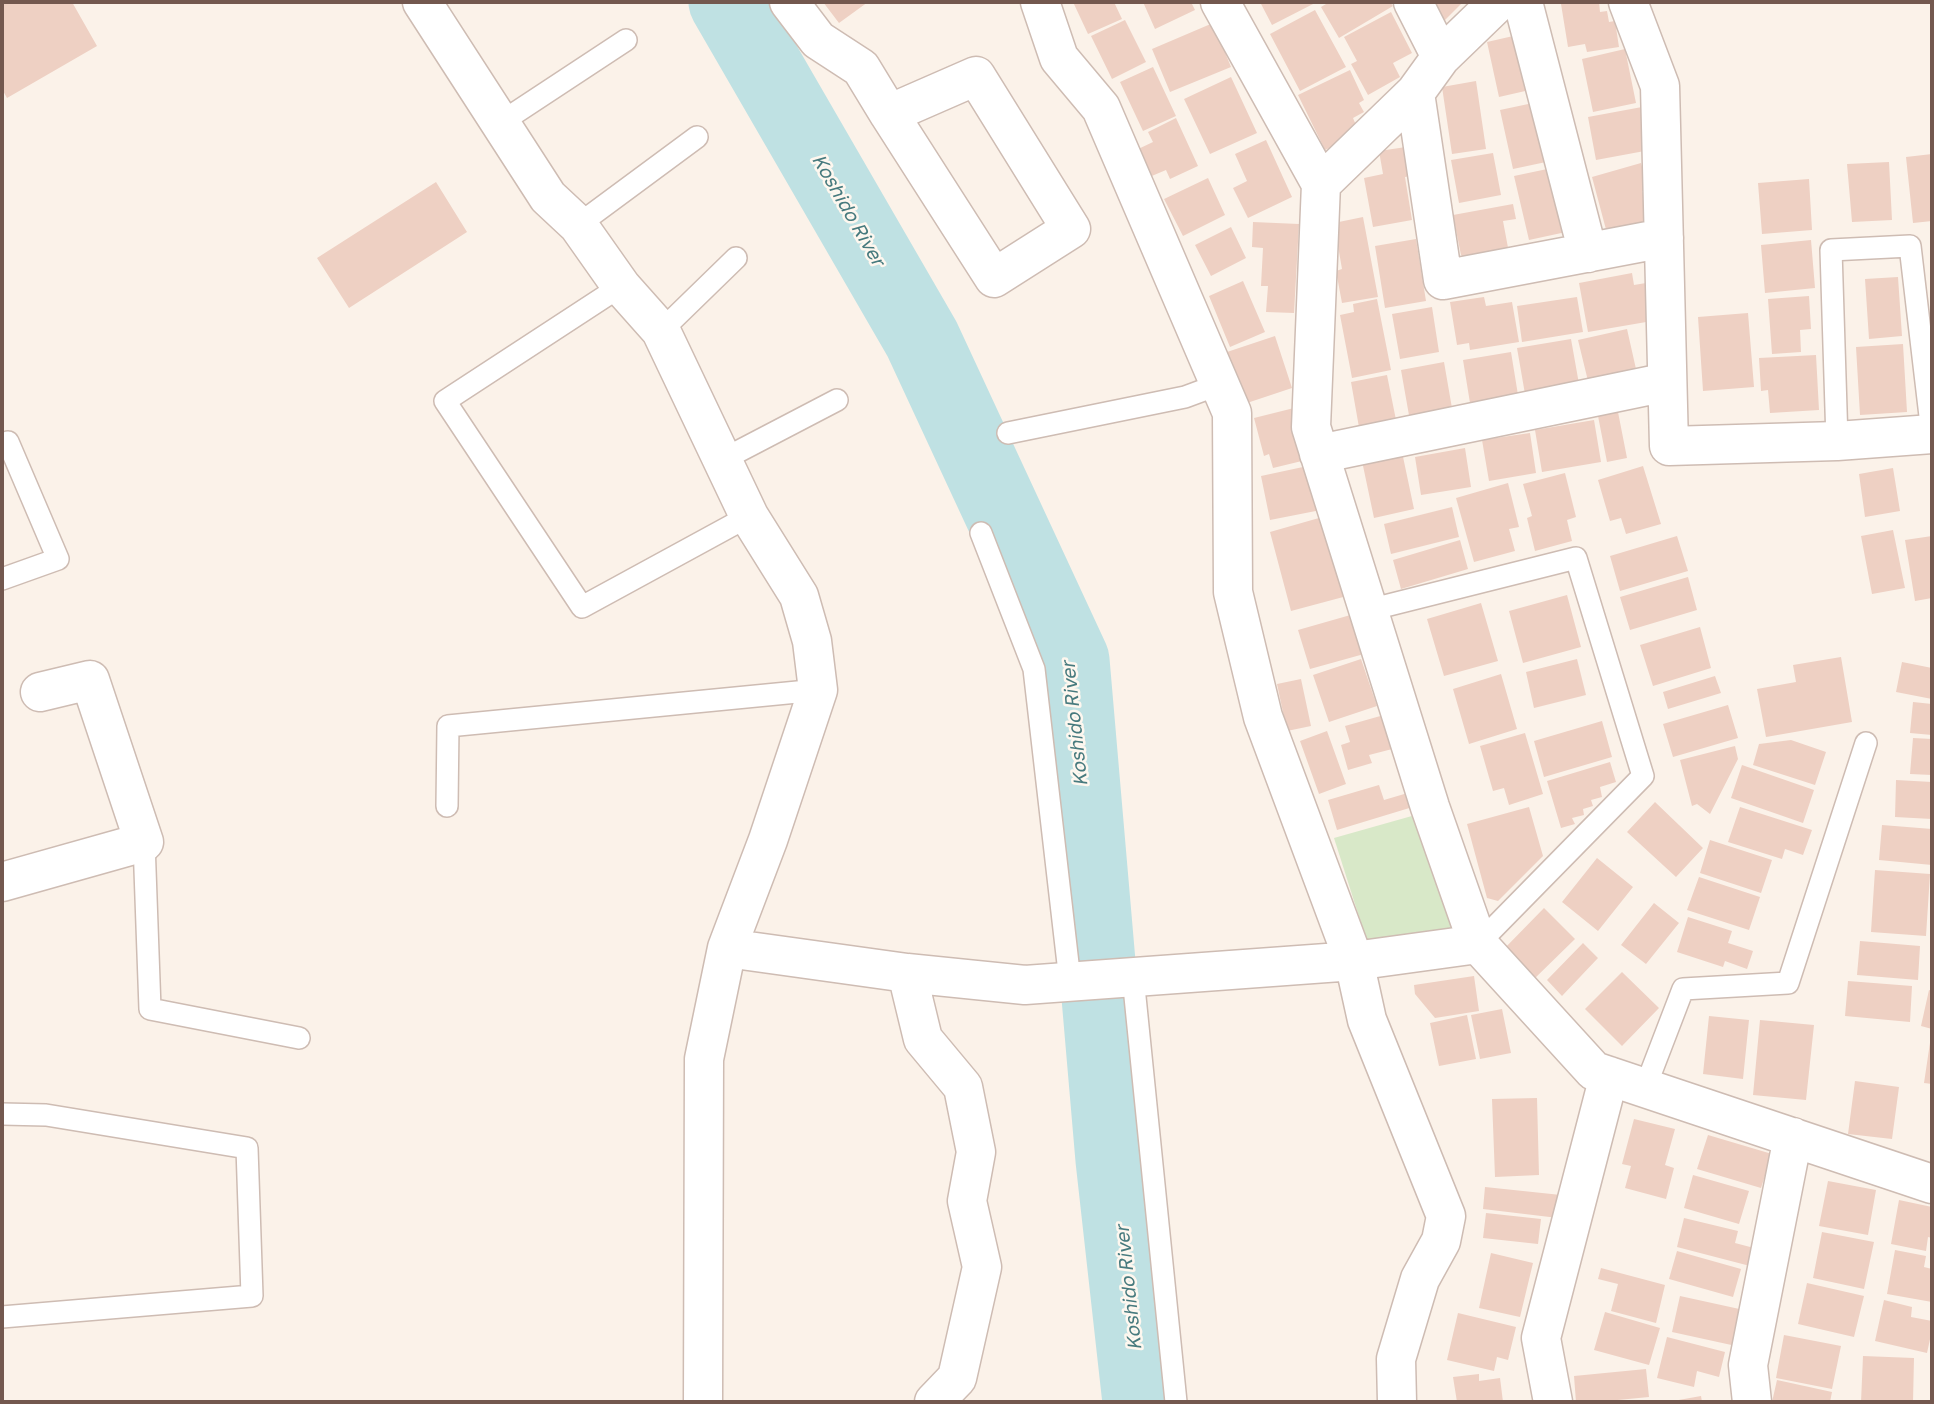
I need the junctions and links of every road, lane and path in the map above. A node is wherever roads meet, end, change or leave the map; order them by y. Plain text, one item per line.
1 (422, 2) edge
2 (789, 2) edge
3 (1040, 2) edge
4 (1220, 2) edge
5 (1413, 2) edge
6 (1498, 2) edge
7 (1523, 2) edge
8 (1628, 2) edge
9 (626, 40) dead end
10 (1441, 57) junction
11 (1415, 93) junction
12 (889, 114) junction
13 (500, 123) junction
14 (697, 137) dead end
15 (1321, 184) junction
16 (578, 225) junction
17 (1664, 238) junction
18 (1588, 253) junction
19 (736, 258) dead end
20 (621, 286) junction
21 (661, 331) junction
22 (1667, 382) junction
23 (1220, 384) junction
24 (837, 400) dead end
25 (1008, 433) dead end
26 (1932, 433) edge
27 (1837, 441) junction
28 (2, 445) edge
29 (1320, 454) junction
30 (722, 460) junction
31 (748, 516) junction
32 (981, 533) dead end
33 (2, 579) edge
34 (1369, 610) junction
35 (818, 690) junction
36 (40, 692) dead end
37 (1866, 743) dead end
38 (447, 806) dead end
39 (144, 842) junction
40 (2, 882) edge
41 (1478, 944) junction
42 (727, 948) junction
43 (1354, 961) junction
44 (907, 973) junction
45 (1133, 977) junction
46 (1070, 981) junction
47 (299, 1038) dead end
48 (1609, 1076) junction
49 (1645, 1088) junction
50 (2, 1114) edge
51 (1793, 1138) junction
52 (1932, 1184) edge
53 (2, 1317) edge
54 (703, 1402) edge
55 (934, 1402) edge
56 (1176, 1402) edge
57 (1396, 1402) edge
58 (1553, 1402) edge
59 (1752, 1402) edge

1 - 13 street
2 - 12 street
3 - 23 street
4 - 15 street
5 - 10 street
6 - 10 street
7 - 18 street
8 - 17 street
9 - 13 lane
10 - 11 street
11 - 15 street
11 - 18 street
12 - 12 street
13 - 16 street
14 - 16 lane
15 - 29 street
16 - 20 street
17 - 18 street
17 - 22 street
19 - 21 lane
20 - 21 street
20 - 31 lane
21 - 30 street
22 - 27 street
22 - 29 street
23 - 25 lane
23 - 43 street
24 - 30 lane
26 - 27 street
26 - 27 lane
28 - 33 lane
29 - 34 street
30 - 31 street
31 - 35 street
32 - 46 lane
34 - 41 street
34 - 41 lane
35 - 38 lane
35 - 42 street
36 - 39 street
37 - 49 lane
39 - 40 street
39 - 47 lane
41 - 43 street
41 - 48 street
42 - 44 street
42 - 54 street
43 - 45 street
43 - 57 street
44 - 46 street
44 - 55 street
45 - 46 street
45 - 56 lane
48 - 49 street
48 - 58 street
49 - 51 street
50 - 53 lane
51 - 52 street
51 - 59 street

